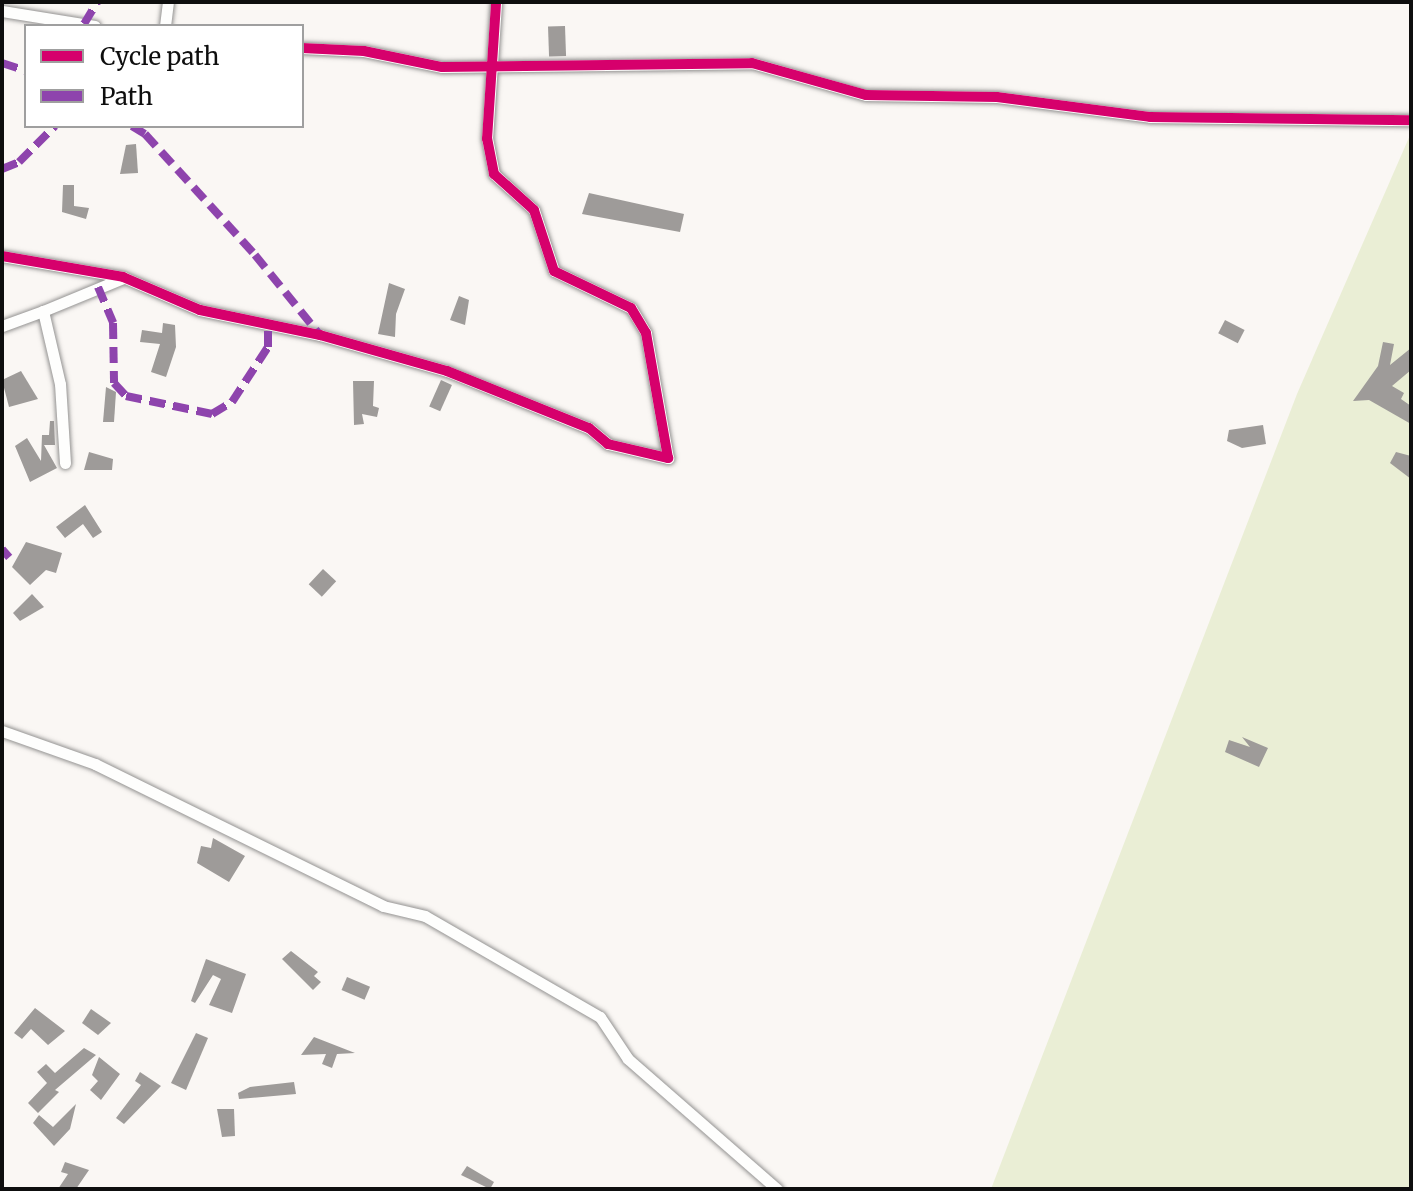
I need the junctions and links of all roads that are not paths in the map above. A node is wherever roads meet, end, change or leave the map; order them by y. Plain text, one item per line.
1 (168, 2) edge
2 (496, 2) edge
3 (2, 11) edge
4 (83, 24) edge
5 (165, 24) edge
6 (304, 48) edge
7 (490, 68) junction
8 (1411, 120) edge
9 (2, 256) edge
10 (123, 277) junction
11 (43, 311) junction
12 (2, 326) edge
13 (65, 463) dead end
14 (2, 731) edge
15 (777, 1189) edge

1 - 5 street
2 - 7 street
3 - 4 street
6 - 7 street
7 - 8 street
7 - 10 street
9 - 10 street
10 - 11 street
11 - 12 street
11 - 13 street
14 - 15 street

